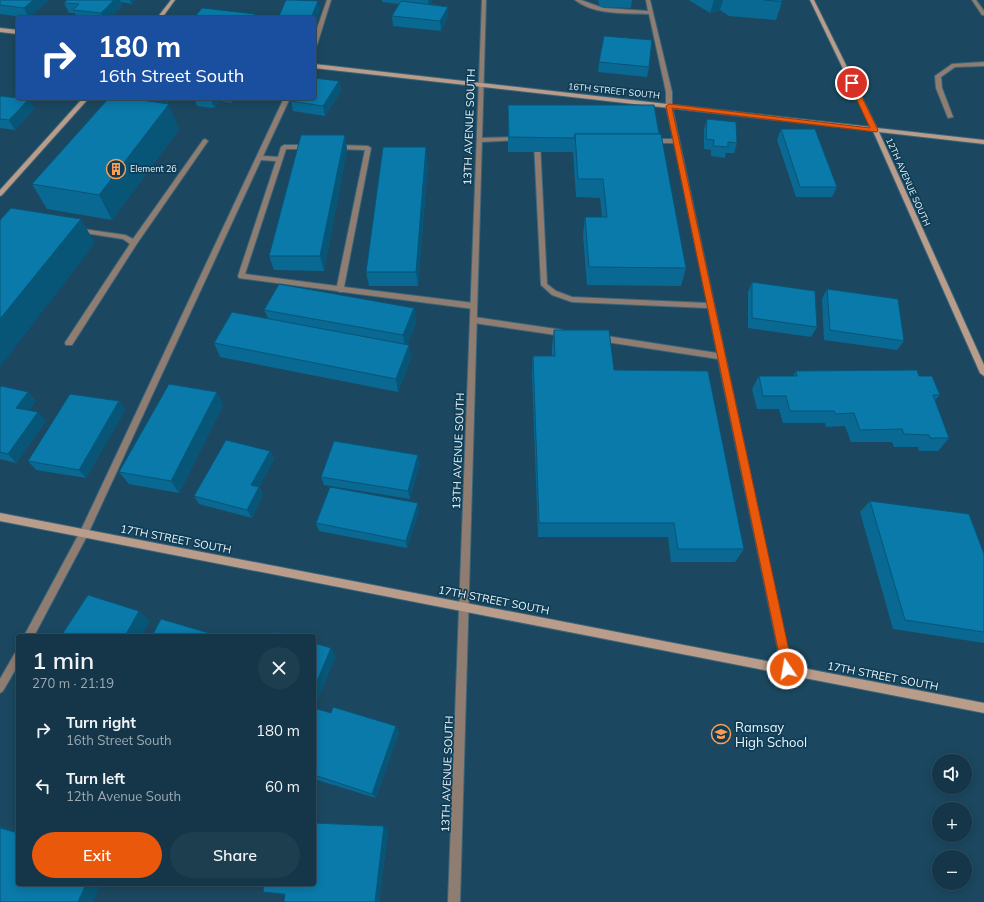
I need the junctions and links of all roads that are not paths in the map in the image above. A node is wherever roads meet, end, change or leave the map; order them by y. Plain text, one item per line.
1 (173, 0) edge
2 (329, 0) edge
3 (484, 0) edge
4 (577, 0) edge
5 (648, 0) edge
6 (812, 0) edge
7 (974, 0) edge
8 (651, 13) junction
9 (984, 14) edge
10 (161, 16) edge
11 (0, 30) edge
12 (16, 32) edge
13 (316, 39) edge
14 (984, 64) edge
15 (316, 66) edge
16 (481, 85) junction
17 (84, 100) edge
18 (286, 100) edge
19 (669, 106) junction
20 (950, 117) dead end
21 (875, 130) junction
22 (523, 139) edge
23 (545, 139) edge
24 (480, 140) junction
25 (205, 141) dead end
26 (655, 141) edge
27 (676, 141) junction
28 (984, 142) edge
29 (314, 147) edge
30 (330, 147) edge
31 (259, 158) junction
32 (280, 159) junction
33 (0, 194) edge
34 (72, 229) edge
35 (134, 243) junction
36 (340, 290) junction
37 (474, 306) junction
38 (710, 306) junction
39 (474, 320) junction
40 (574, 334) edge
41 (589, 337) edge
42 (69, 343) dead end
43 (720, 356) junction
44 (984, 373) edge
45 (0, 517) edge
46 (84, 533) junction
47 (463, 606) junction
48 (30, 634) edge
49 (16, 660) edge
50 (787, 669) junction
51 (0, 688) edge
52 (984, 708) edge
53 (454, 902) edge

1 - 10 street
2 - 13 street
3 - 16 street, 13TH AVENUE SOUTH
4 - 8 street
5 - 8 street
6 - 21 street, 12TH AVENUE SOUTH
7 - 9 street
8 - 19 street
11 - 12 street
14 - 20 street
15 - 16 street, 16TH STREET SOUTH
16 - 19 street, 16TH STREET SOUTH
16 - 24 street, 13TH AVENUE SOUTH
17 - 33 street
18 - 31 street
19 - 21 street, 16TH STREET SOUTH
19 - 27 street
21 - 28 street, 16TH STREET SOUTH
21 - 44 street, 12TH AVENUE SOUTH
22 - 24 street
23 - 38 street
24 - 37 street, 13TH AVENUE SOUTH
25 - 35 street
26 - 27 street
27 - 38 street
29 - 32 street
30 - 36 street
31 - 32 street
31 - 46 street
32 - 36 street
34 - 35 street
35 - 42 street
36 - 37 street
37 - 39 street, 13TH AVENUE SOUTH
38 - 43 street
39 - 40 street
39 - 47 street, 13TH AVENUE SOUTH
41 - 43 street
43 - 50 street
45 - 46 street, 17TH STREET SOUTH
46 - 47 street, 17TH STREET SOUTH
46 - 48 street
47 - 50 street, 17TH STREET SOUTH
47 - 53 street, 13TH AVENUE SOUTH
49 - 51 street
50 - 52 street, 17TH STREET SOUTH

